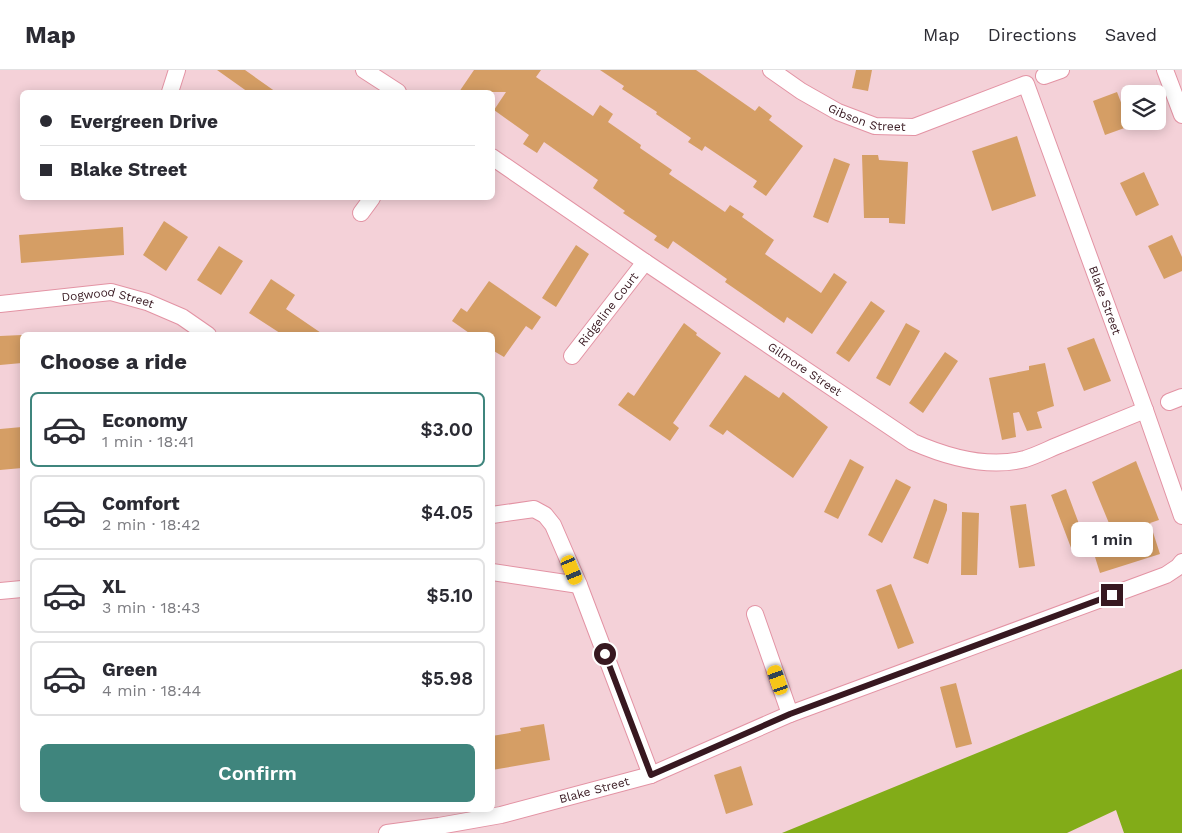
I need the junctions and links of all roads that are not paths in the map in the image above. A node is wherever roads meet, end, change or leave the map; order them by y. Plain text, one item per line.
1 (177, 70) edge
2 (364, 70) edge
3 (771, 70) edge
4 (1061, 70) edge
5 (1165, 70) edge
6 (1044, 76) dead end
7 (1026, 84) joint
8 (171, 90) edge
9 (395, 90) edge
10 (1182, 115) edge
11 (495, 158) edge
12 (371, 200) edge
13 (362, 213) dead end
14 (644, 262) junction
15 (0, 304) edge
16 (204, 332) edge
17 (572, 356) dead end
18 (1146, 410) junction
19 (495, 515) edge
20 (1182, 516) edge
21 (1182, 562) edge
22 (495, 572) edge
23 (578, 585) junction
24 (20, 589) edge
25 (0, 591) edge
26 (754, 614) dead end
27 (790, 714) junction
28 (651, 775) junction
29 (387, 833) edge

1 - 8 street
2 - 9 street
3 - 7 street, Gibson Street
4 - 6 street
5 - 10 street
7 - 18 street, Blake Street
11 - 14 street, Gilmore Street
12 - 13 street
14 - 17 street, Ridgeline Court
14 - 18 street, Gilmore Street
15 - 16 street, Dogwood Street
18 - 20 street, Blake Street
19 - 23 street
21 - 27 street, Blake Street
22 - 23 street
23 - 28 street
24 - 25 street
26 - 27 street
27 - 28 street, Blake Street
28 - 29 street, Blake Street

